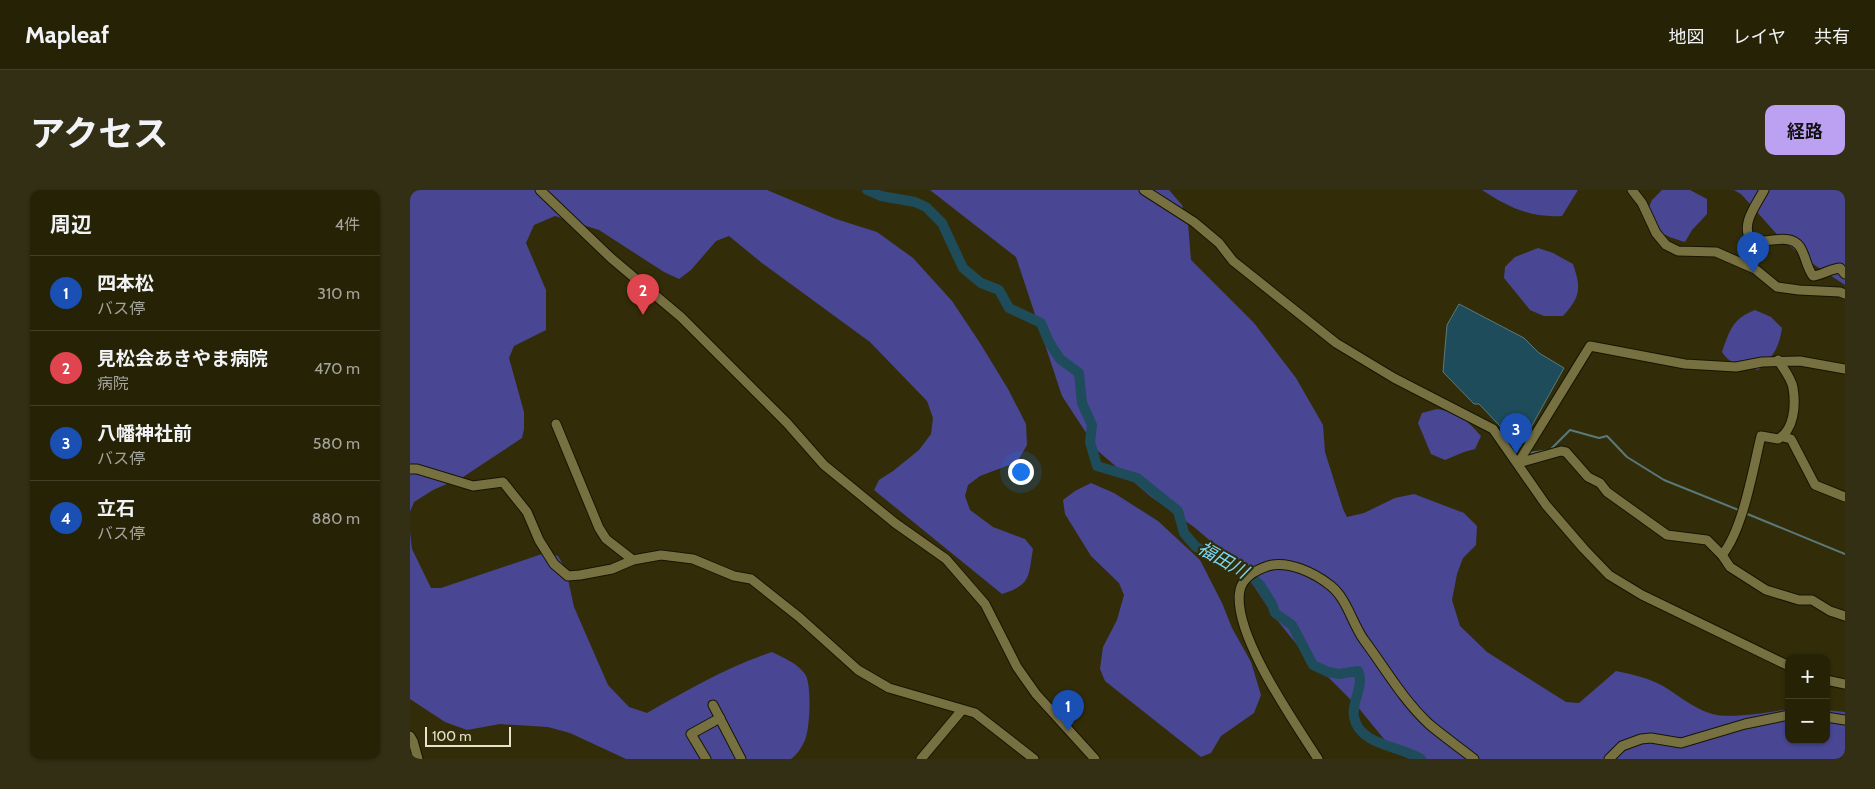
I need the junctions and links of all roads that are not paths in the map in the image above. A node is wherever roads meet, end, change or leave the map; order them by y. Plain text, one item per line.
1 (540, 190) edge
2 (1144, 190) edge
3 (1632, 190) edge
4 (1764, 190) edge
5 (1845, 274) edge
6 (1845, 294) edge
7 (1778, 360) junction
8 (1845, 369) edge
9 (556, 424) dead end
10 (1783, 436) junction
11 (1518, 463) junction
12 (410, 469) edge
13 (1845, 497) edge
14 (1722, 555) junction
15 (633, 560) junction
16 (1845, 616) edge
17 (1785, 664) edge
18 (1830, 681) edge
19 (1845, 684) edge
20 (713, 705) dead end
21 (962, 710) junction
22 (1785, 716) edge
23 (720, 718) junction
24 (1830, 718) edge
25 (1845, 720) edge
26 (410, 736) edge
27 (737, 758) edge
28 (418, 759) edge
29 (706, 759) edge
30 (921, 759) edge
31 (1034, 759) edge
32 (1096, 759) edge
33 (1318, 759) edge
34 (1474, 759) edge
35 (1609, 759) edge

1 - 32 street
2 - 11 street
3 - 6 street
4 - 5 street
7 - 8 street
7 - 10 street
7 - 11 street
9 - 15 street
10 - 13 street
10 - 14 street
11 - 14 street
11 - 17 street
12 - 15 street
14 - 16 street
15 - 21 street
18 - 19 street
20 - 23 street
21 - 30 street
21 - 31 street
22 - 35 street
23 - 27 street
23 - 29 street
24 - 25 street
26 - 28 street
33 - 34 street

